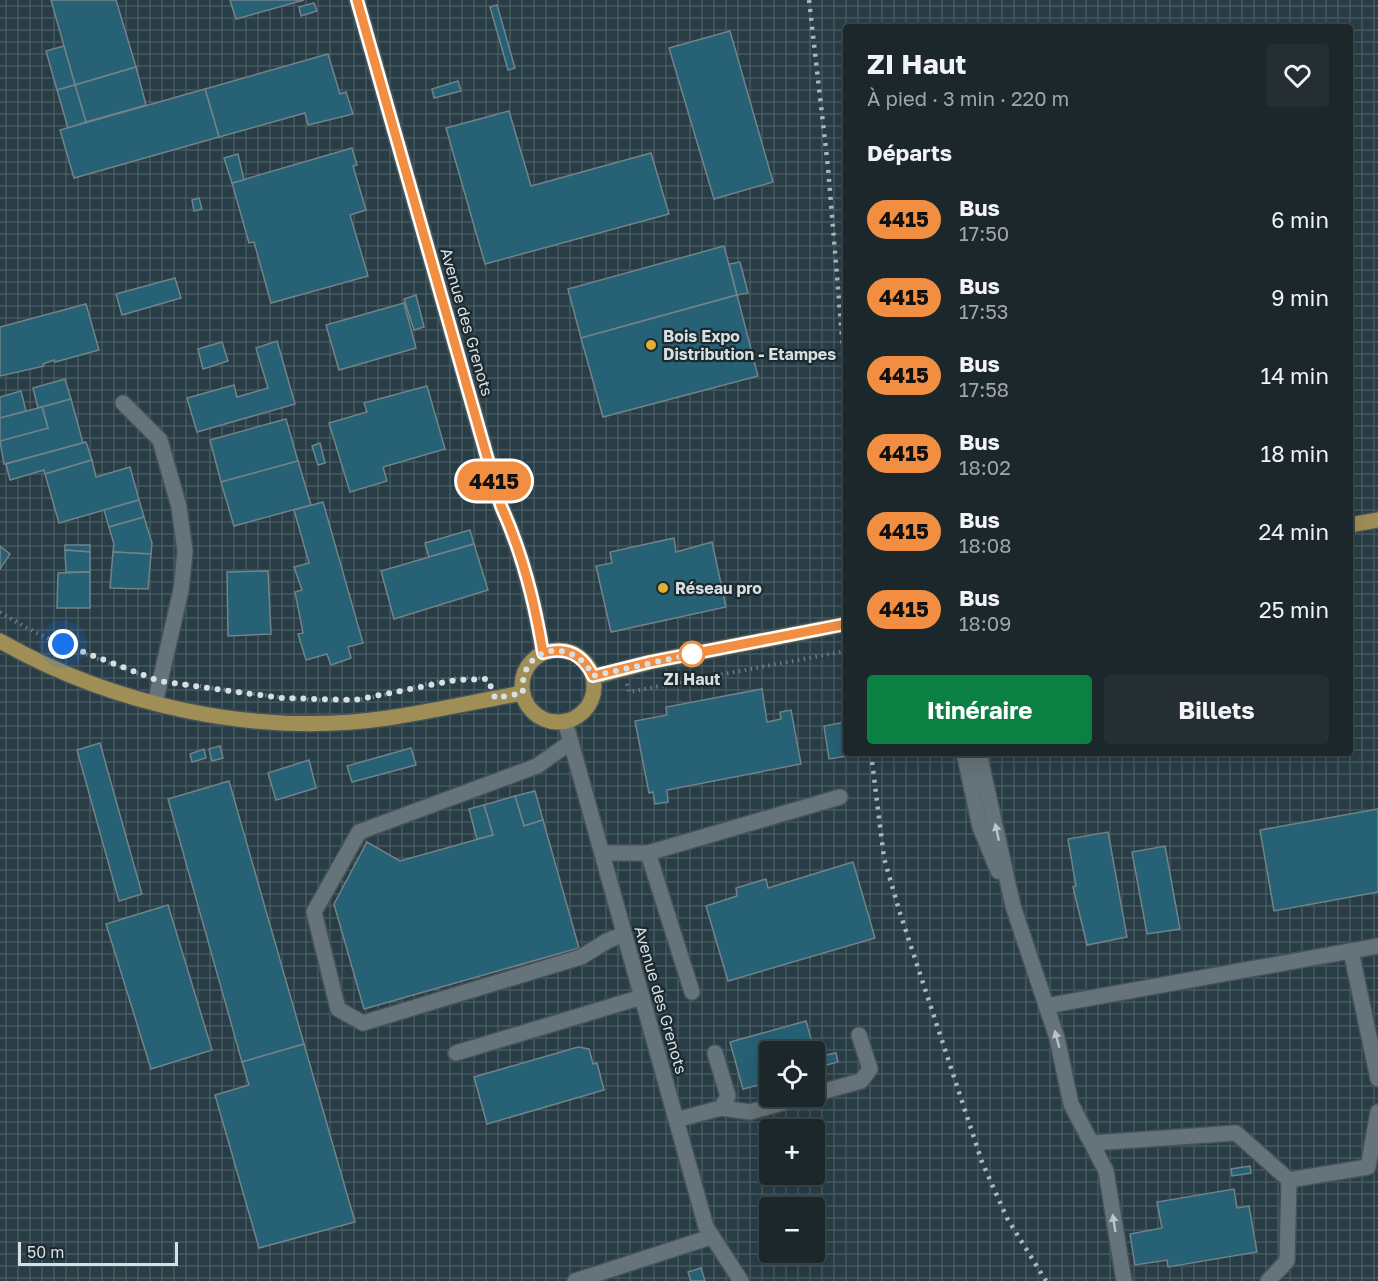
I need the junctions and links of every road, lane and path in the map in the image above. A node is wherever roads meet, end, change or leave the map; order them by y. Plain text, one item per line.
1 (357, 0) edge
2 (123, 403) dead end
3 (1378, 520) edge
4 (1353, 524) edge
5 (0, 612) edge
6 (843, 625) edge
7 (0, 641) edge
8 (843, 652) edge
9 (543, 653) junction
10 (622, 669) junction
11 (593, 676) junction
12 (159, 681) junction
13 (523, 693) junction
14 (495, 698) junction
15 (155, 703) junction
16 (565, 721) junction
17 (571, 742) junction
18 (965, 756) edge
19 (980, 756) edge
20 (840, 797) dead end
21 (602, 853) junction
22 (648, 853) junction
23 (1013, 906) junction
24 (624, 934) junction
25 (1378, 946) edge
26 (1351, 951) junction
27 (692, 992) dead end
28 (642, 997) junction
29 (1046, 1006) junction
30 (859, 1035) dead end
31 (456, 1053) dead end
32 (716, 1053) dead end
33 (1378, 1079) edge
34 (825, 1091) edge
35 (768, 1107) edge
36 (721, 1108) junction
37 (1378, 1112) edge
38 (676, 1120) junction
39 (1092, 1143) junction
40 (1289, 1180) junction
41 (711, 1237) junction
42 (575, 1281) edge
43 (741, 1281) edge
44 (1124, 1281) edge
45 (1268, 1281) edge

1 - 9 street, Avenue des Grenots
2 - 12 street
3 - 4 main road
5 - 12 path
6 - 10 main road
7 - 15 main road
8 - 10 path
9 - 11 main road
9 - 13 main road
10 - 11 main road
11 - 16 main road
12 - 14 path
12 - 15 street
13 - 14 main road
13 - 16 main road
14 - 15 main road
16 - 17 street, Avenue des Grenots
17 - 21 street, Avenue des Grenots
17 - 24 street
18 - 23 street
23 -> 19 street
20 - 22 street
21 - 22 street
21 - 24 street, Avenue des Grenots
22 - 27 street
23 - 29 street
24 - 28 street, Avenue des Grenots
25 - 26 street
26 - 29 street
26 - 33 street
28 - 31 street
28 - 38 street, Avenue des Grenots
39 -> 29 street
30 - 34 street
32 - 36 street
35 - 36 street
36 - 38 street
37 - 40 street
38 - 41 street, Avenue des Grenots
39 - 40 street
44 -> 39 street
40 - 45 street
41 - 42 street
41 - 43 street, Avenue des Grenots

